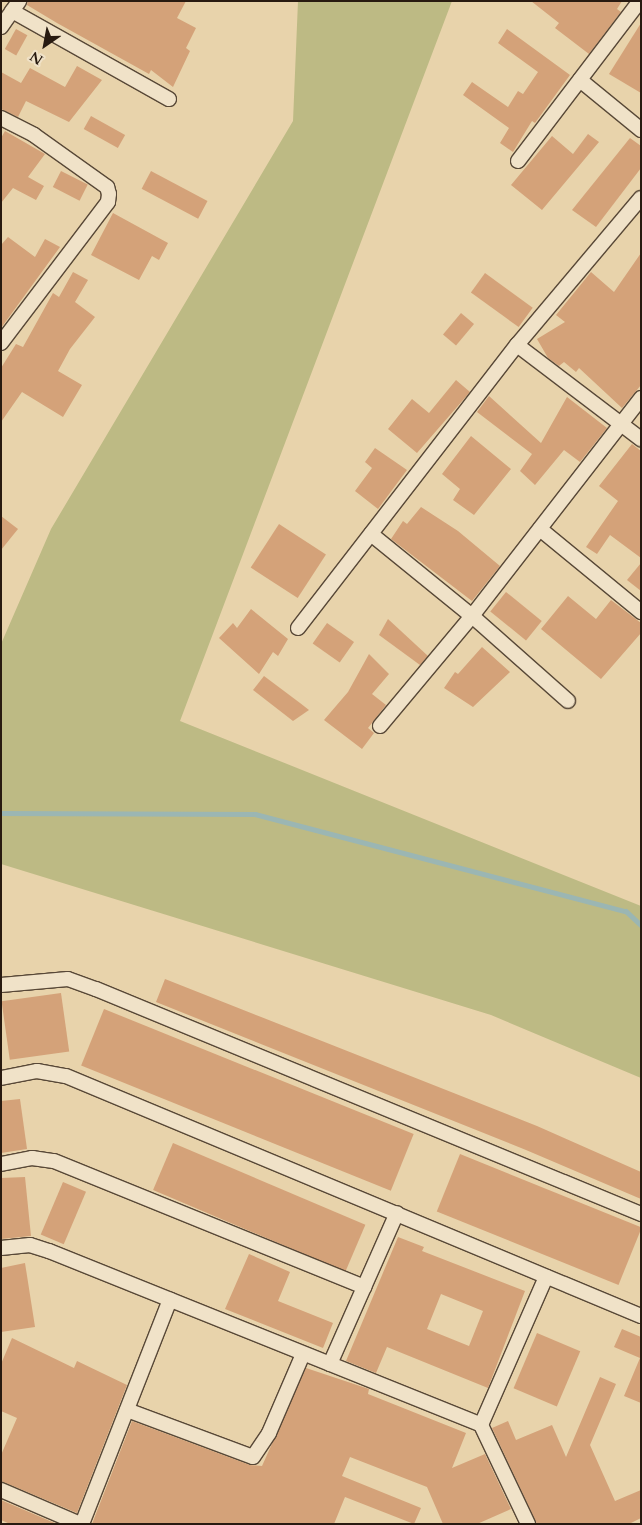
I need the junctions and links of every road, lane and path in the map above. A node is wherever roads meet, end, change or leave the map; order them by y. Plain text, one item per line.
1 (640, 1) edge
2 (15, 6) edge
3 (1, 27) edge
4 (580, 80) junction
5 (169, 99) dead end
6 (1, 118) edge
7 (641, 130) edge
8 (518, 161) dead end
9 (641, 198) edge
10 (1, 343) edge
11 (518, 345) junction
12 (641, 398) edge
13 (622, 424) junction
14 (641, 439) edge
15 (540, 529) junction
16 (371, 534) junction
17 (641, 612) edge
18 (472, 616) junction
19 (298, 628) dead end
20 (568, 701) dead end
21 (380, 726) dead end
22 (1, 985) edge
23 (1, 1078) edge
24 (1, 1164) edge
25 (397, 1213) junction
26 (641, 1214) edge
27 (1, 1248) edge
28 (546, 1277) junction
29 (364, 1287) junction
30 (170, 1300) junction
31 (641, 1316) edge
32 (303, 1354) junction
33 (330, 1364) junction
34 (127, 1410) junction
35 (481, 1425) junction
36 (1, 1490) edge
37 (81, 1524) edge
38 (528, 1524) edge

1 - 4 street
2 - 3 street
2 - 5 street
4 - 7 street
4 - 8 street
6 - 10 street
9 - 11 street
11 - 13 street
11 - 16 street
12 - 13 street
13 - 14 street
13 - 15 street
15 - 17 street
15 - 18 street
16 - 18 street
16 - 19 street
18 - 20 street
18 - 21 street
22 - 26 street
23 - 25 street
24 - 29 street
25 - 28 street
25 - 29 street
27 - 30 street
28 - 31 street
28 - 35 street
29 - 33 street
30 - 32 street
30 - 34 street
32 - 33 street
32 - 34 street
33 - 35 street
34 - 37 street
35 - 38 street
36 - 37 street

